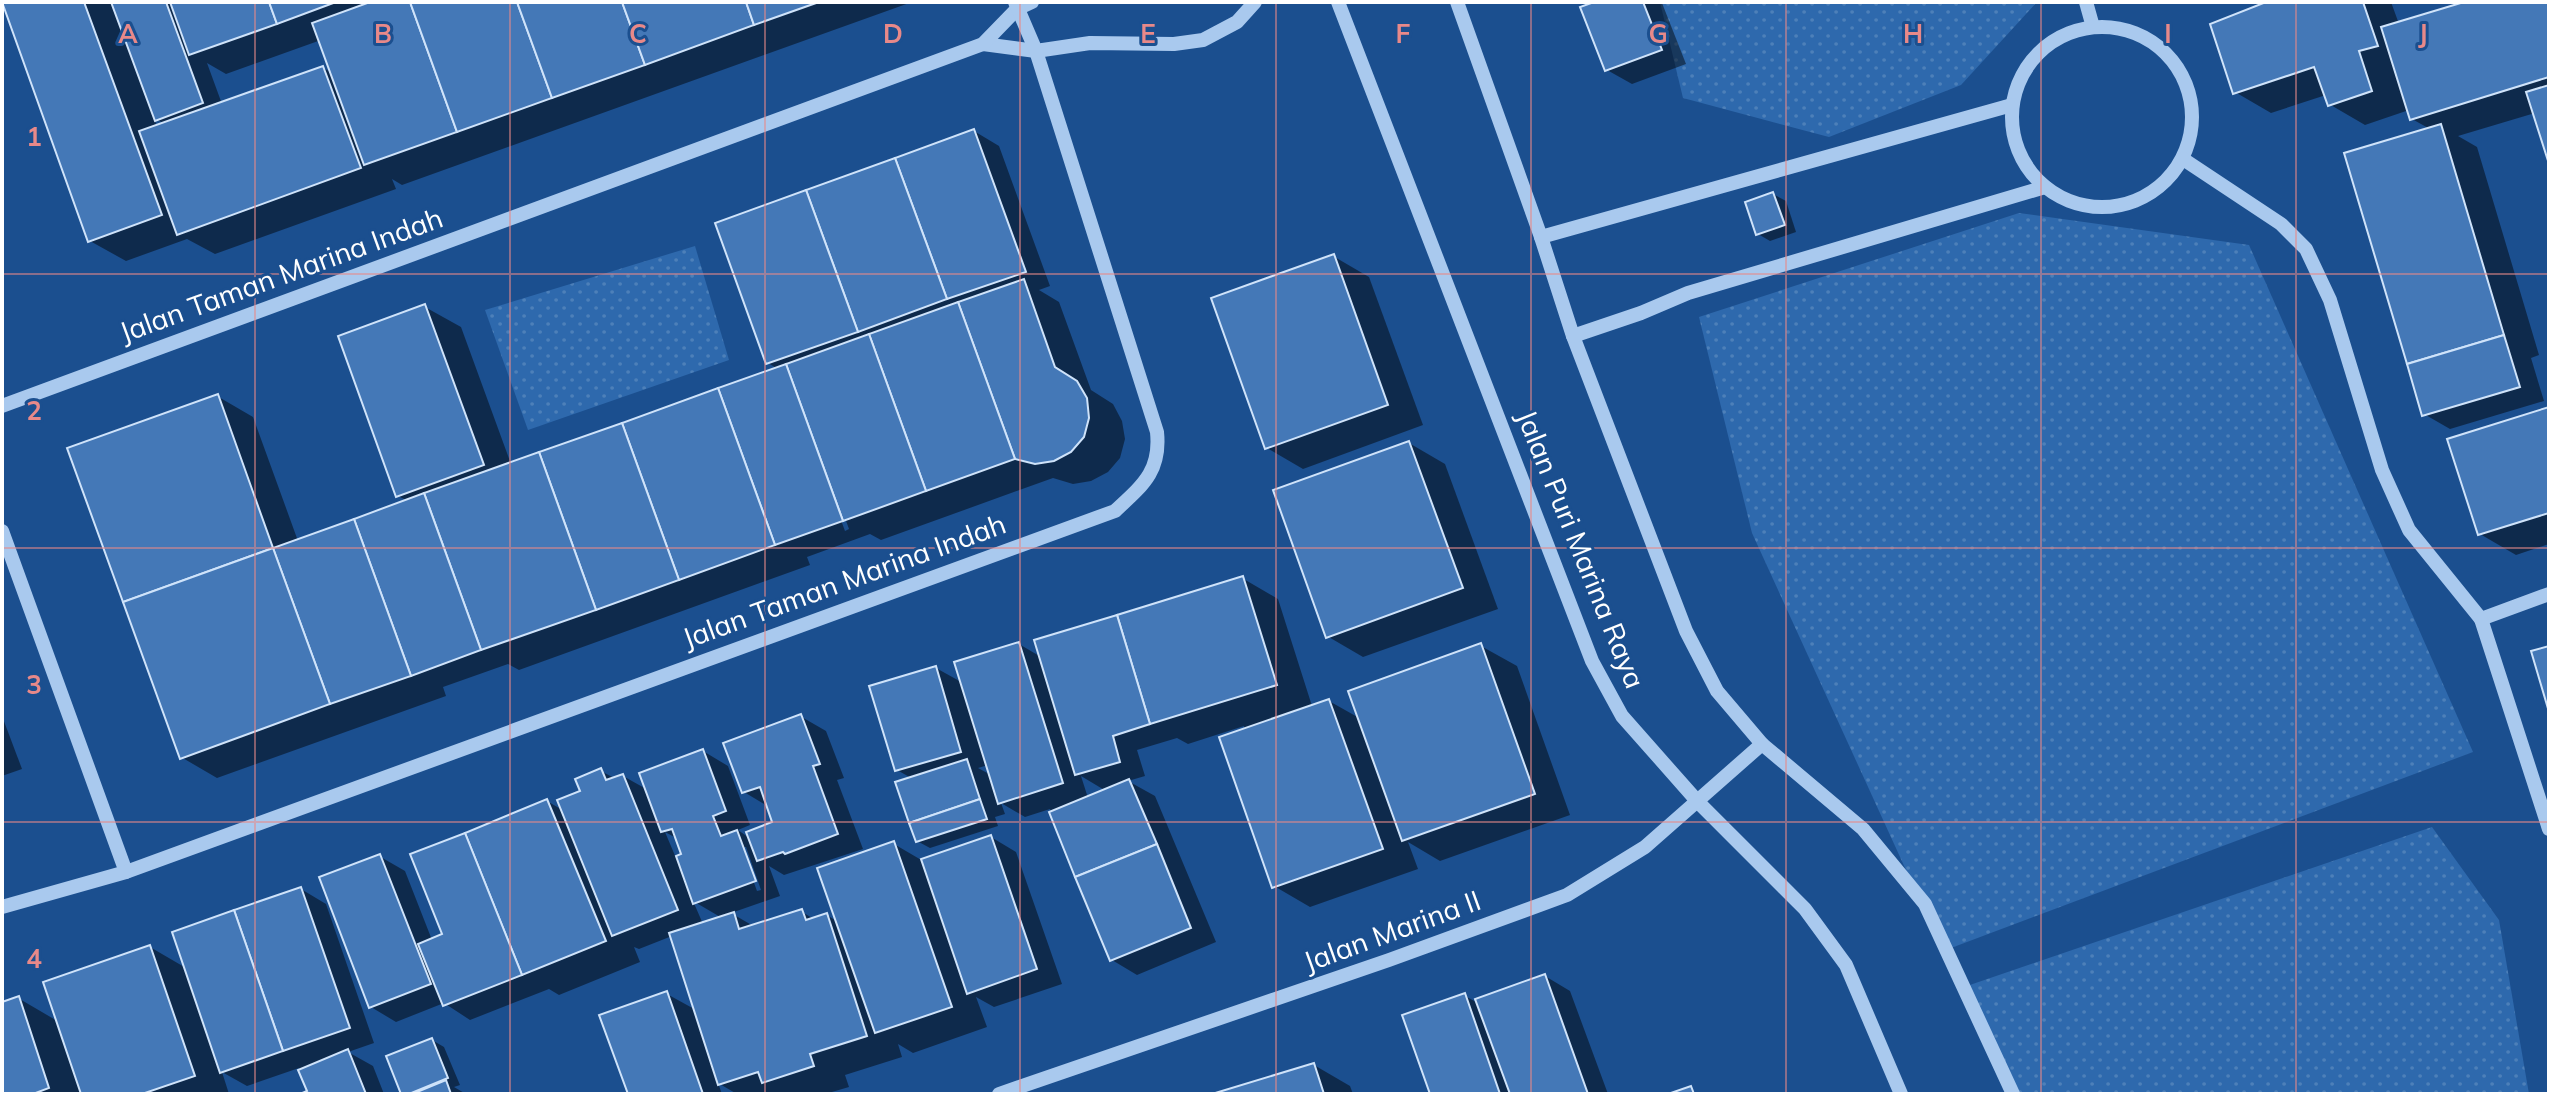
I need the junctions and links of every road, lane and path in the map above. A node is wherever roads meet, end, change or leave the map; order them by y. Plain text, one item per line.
1 (1032, 2) edge
2 (1255, 2) edge
3 (1338, 2) edge
4 (1457, 2) edge
5 (2086, 2) edge
6 (1016, 6) edge
7 (2093, 27) junction
8 (983, 44) junction
9 (1036, 51) junction
10 (2012, 105) junction
11 (2183, 159) junction
12 (2045, 187) junction
13 (1541, 237) junction
14 (1573, 336) junction
15 (2, 406) edge
16 (2, 531) edge
17 (2549, 594) edge
18 (2481, 619) junction
19 (1762, 744) junction
20 (1698, 802) junction
21 (2549, 829) edge
22 (126, 872) junction
23 (2, 907) edge
24 (999, 1094) edge
25 (1901, 1094) edge
26 (2013, 1094) edge

1 - 6 street, Jalan Taman Marina Indah
2 - 9 street, Jalan Taman Marina Indah
3 - 20 street, Jalan Puri Marina Raya
4 - 13 street
5 - 7 street
6 - 8 street, Jalan Taman Marina Indah
6 - 9 street, Jalan Taman Marina Indah
7 - 10 street
7 - 11 street
8 - 9 street, Jalan Taman Marina Indah
8 - 15 street, Jalan Taman Marina Indah
9 - 22 street, Jalan Taman Marina Indah
10 - 12 street
10 - 13 street
11 - 12 street
11 - 18 street
12 - 14 street
13 - 14 street
14 - 19 street
16 - 22 street
17 - 18 street
18 - 21 street
19 - 20 street, Jalan Marina II
19 - 26 street
20 - 24 street, Jalan Marina II
20 - 25 street, Jalan Puri Marina Raya
22 - 23 street, Jalan Taman Marina Indah

